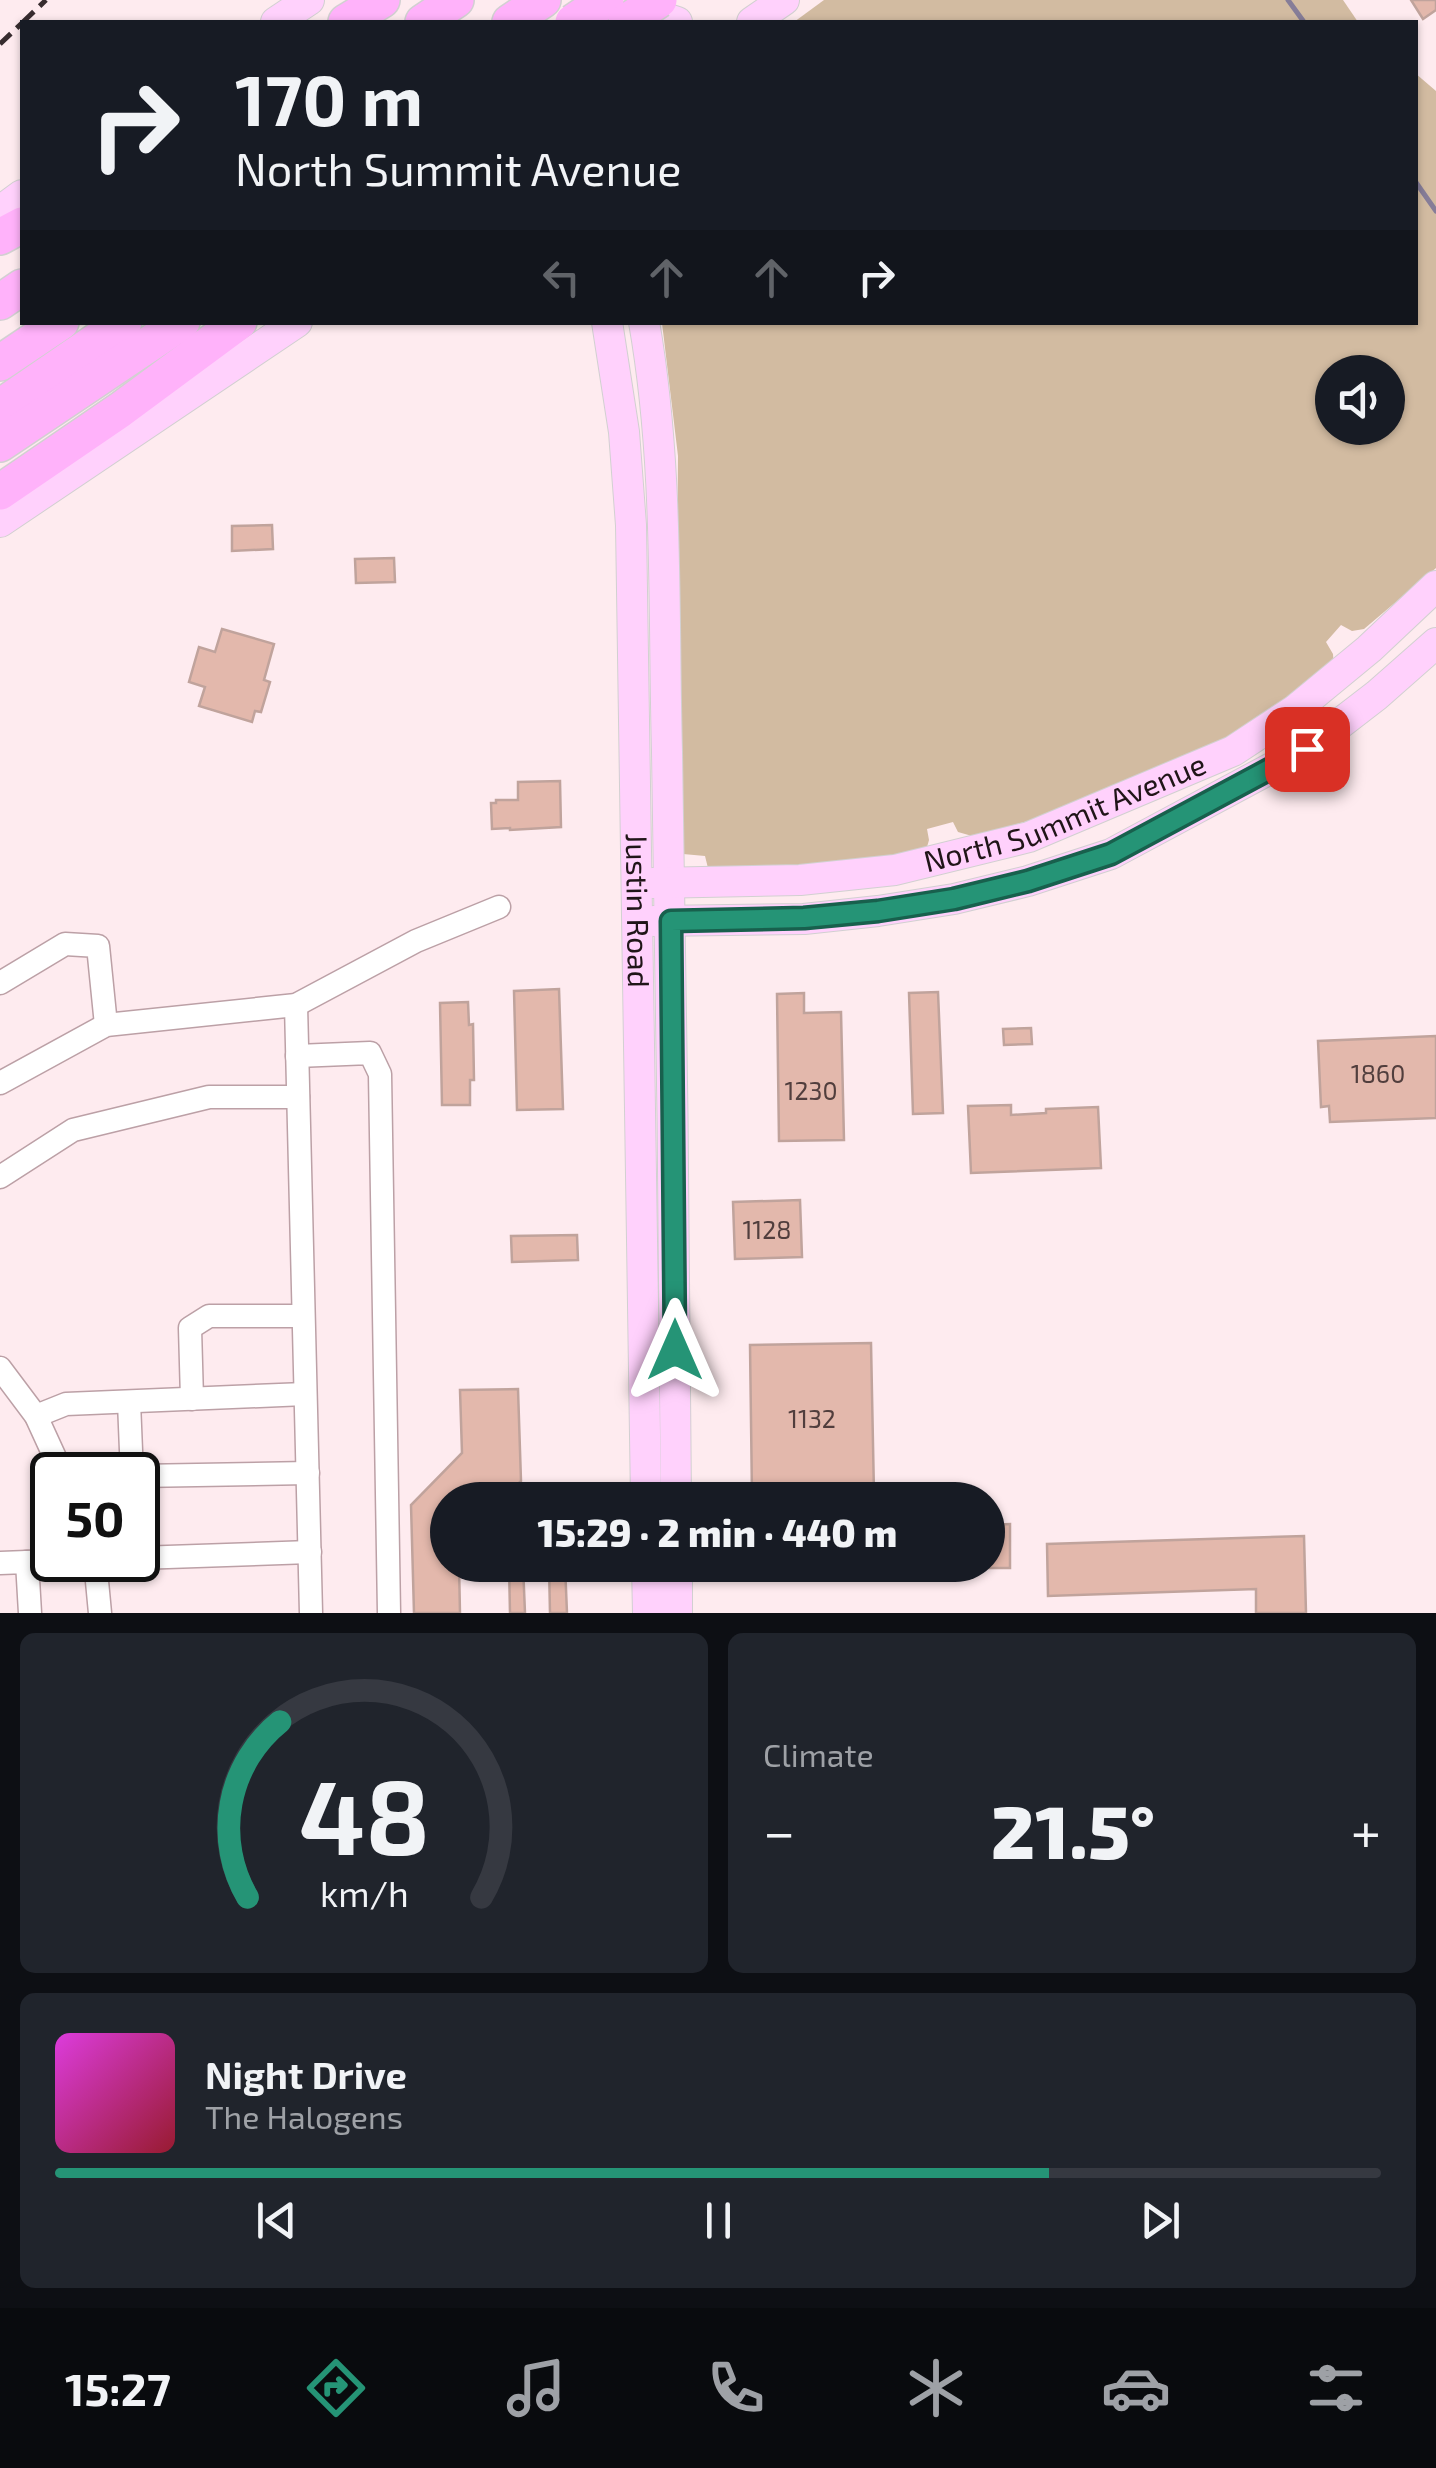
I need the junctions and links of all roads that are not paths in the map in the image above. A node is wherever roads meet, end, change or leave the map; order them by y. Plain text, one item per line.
1 (309, 0) edge
2 (382, 0) edge
3 (546, 0) edge
4 (606, 0) edge
5 (644, 0) edge
6 (659, 0) edge
7 (784, 0) edge
8 (279, 20) edge
9 (349, 20) edge
10 (512, 20) edge
11 (575, 20) edge
12 (629, 20) edge
13 (672, 20) edge
14 (755, 20) edge
15 (20, 197) edge
16 (0, 212) edge
17 (57, 325) edge
18 (120, 325) edge
19 (178, 325) edge
20 (235, 325) edge
21 (293, 325) edge
22 (607, 325) edge
23 (644, 325) edge
24 (0, 364) edge
25 (0, 407) edge
26 (0, 444) edge
27 (0, 492) edge
28 (0, 522) edge
29 (1436, 586) edge
30 (1436, 643) edge
31 (1354, 661) junction
32 (1377, 695) junction
33 (939, 859) junction
34 (670, 882) junction
35 (635, 884) junction
36 (954, 899) junction
37 (499, 907) dead end
38 (671, 921) junction
39 (636, 922) junction
40 (0, 983) edge
41 (296, 1006) junction
42 (106, 1025) junction
43 (298, 1056) junction
44 (0, 1083) edge
45 (298, 1097) junction
46 (0, 1177) edge
47 (303, 1316) junction
48 (0, 1368) edge
49 (305, 1394) junction
50 (192, 1400) junction
51 (129, 1402) junction
52 (36, 1416) junction
53 (52, 1452) edge
54 (133, 1452) edge
55 (308, 1473) junction
56 (160, 1476) edge
57 (646, 1482) edge
58 (676, 1482) edge
59 (310, 1552) junction
60 (160, 1557) edge
61 (0, 1562) edge
62 (27, 1562) junction
63 (30, 1562) edge
64 (96, 1582) edge
65 (647, 1582) edge
66 (676, 1582) edge
67 (30, 1613) edge
68 (100, 1613) edge
69 (311, 1613) edge
70 (389, 1613) edge
71 (648, 1613) edge
72 (677, 1613) edge

1 - 8 main road
2 - 9 highway
3 - 10 highway
4 - 11 highway, bridge
5 - 13 main road
6 - 12 highway, bridge
7 - 14 main road
15 - 16 main road
17 - 24 highway
18 - 25 highway
19 - 26 highway
20 - 27 highway
21 - 28 main road
22 - 35 main road, Justin Road
23 - 34 main road, Justin Road
29 - 31 main road, North Summit Avenue
30 - 32 main road, North Summit Avenue
31 - 32 main road
31 - 33 main road, North Summit Avenue
32 - 36 main road, North Summit Avenue
33 - 34 main road, North Summit Avenue
33 - 36 main road
34 - 35 main road, North Summit Avenue
34 - 38 main road, Justin Road
35 - 39 main road, Justin Road
36 - 38 main road, North Summit Avenue
37 - 41 street
38 - 39 main road, North Summit Avenue
38 - 58 main road, Justin Road
39 - 57 main road, Justin Road
40 - 42 street
41 - 42 street
41 - 43 street
42 - 44 street
43 - 45 street
43 - 70 street
45 - 46 street
45 - 47 street
47 - 49 street
47 - 50 street
48 - 52 street
49 - 50 street
49 - 55 street
50 - 51 street
51 - 52 street
51 - 54 street
52 - 53 street
55 - 56 street
55 - 59 street
59 - 60 street
59 - 69 street
61 - 62 street
62 - 63 street
62 - 67 street
64 - 68 street
65 - 71 main road
66 - 72 main road

